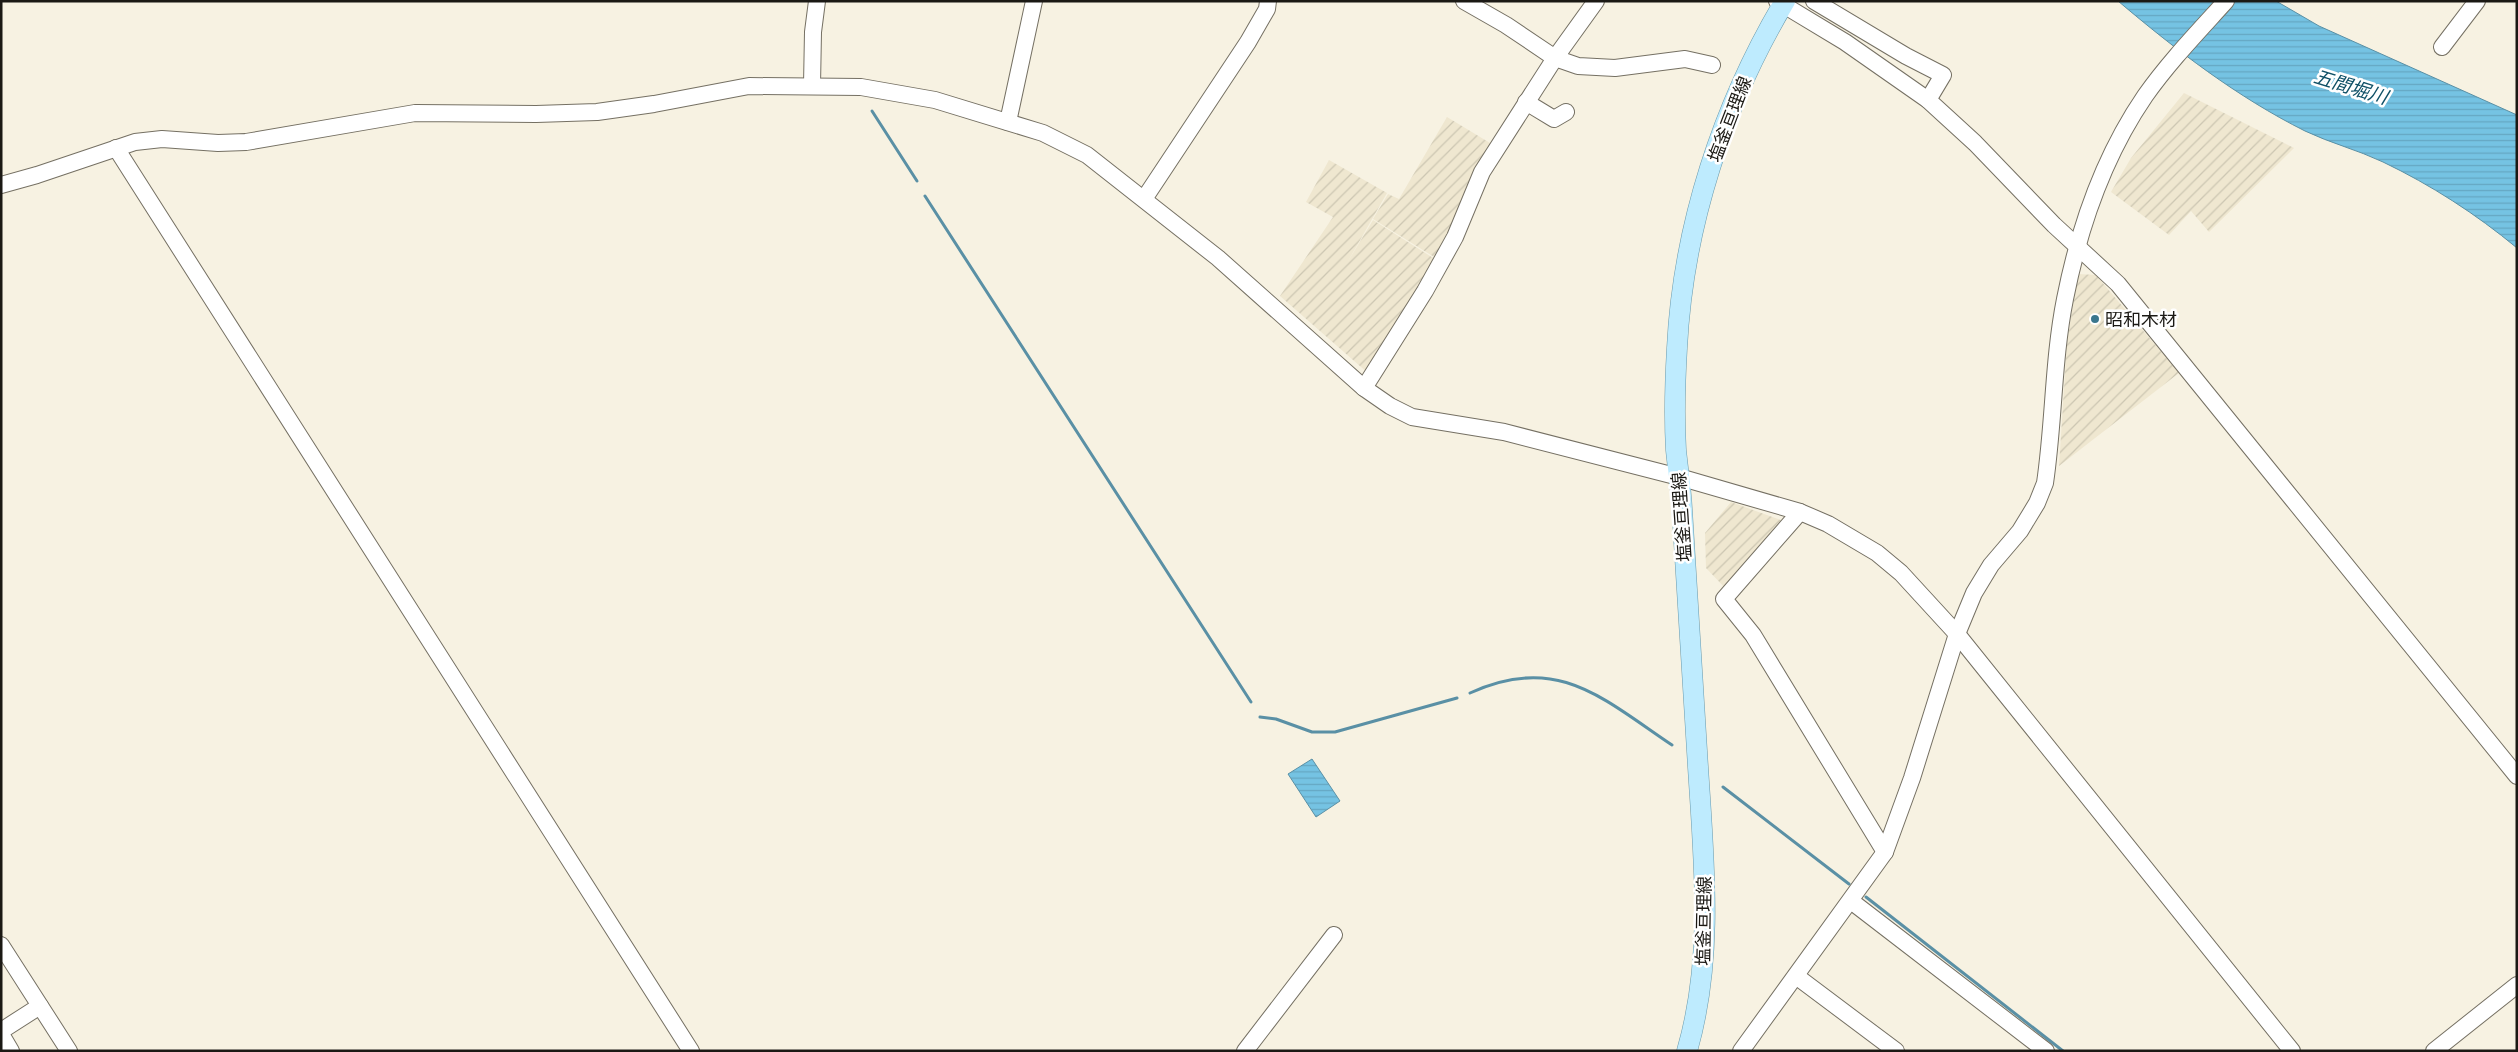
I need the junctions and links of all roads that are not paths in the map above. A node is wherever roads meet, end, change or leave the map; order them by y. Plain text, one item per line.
1 (817, 1) edge
2 (1034, 1) edge
3 (1268, 1) edge
4 (1464, 1) edge
5 (1596, 1) edge
6 (1814, 1) edge
7 (2226, 1) edge
8 (2477, 1) edge
9 (1782, 3) edge
10 (2442, 47) dead end
11 (1555, 58) junction
12 (1712, 65) dead end
13 (812, 86) junction
14 (1928, 100) junction
15 (1526, 102) junction
16 (1566, 112) dead end
17 (1008, 122) junction
18 (116, 148) junction
19 (1, 185) edge
20 (1144, 199) junction
21 (2078, 248) junction
22 (1364, 388) junction
23 (1679, 477) junction
24 (1800, 512) junction
25 (1957, 634) junction
26 (2517, 776) edge
27 (1886, 852) junction
28 (1851, 901) junction
29 (1334, 935) dead end
30 (1, 945) edge
31 (1796, 976) junction
32 (2517, 986) edge
33 (40, 1006) junction
34 (1, 1033) edge
35 (12, 1051) edge
36 (69, 1051) edge
37 (691, 1051) edge
38 (1245, 1051) edge
39 (1687, 1051) edge
40 (1741, 1051) edge
41 (1896, 1051) edge
42 (2046, 1051) edge
43 (2292, 1051) edge
44 (2434, 1051) edge

1 - 13 street
2 - 17 street
3 - 20 street
4 - 11 street
5 - 11 street
6 - 14 street
7 - 21 street
8 - 10 street
9 - 14 street
9 - 23 main road, 塩釜亘理線
11 - 12 street
11 - 15 street
13 - 17 street
13 - 18 street
14 - 21 street
15 - 16 street
15 - 22 street
17 - 20 street
18 - 19 street
18 - 37 street
20 - 22 street
21 - 25 street
21 - 26 street
22 - 23 street
23 - 24 street
23 - 39 main road, 塩釜亘理線
24 - 25 street
24 - 27 street
25 - 27 street
25 - 43 street
27 - 28 street
28 - 31 street
28 - 42 street
29 - 38 street
30 - 33 street
31 - 40 street
31 - 41 street
32 - 44 street
33 - 34 street
33 - 36 street
34 - 35 street

